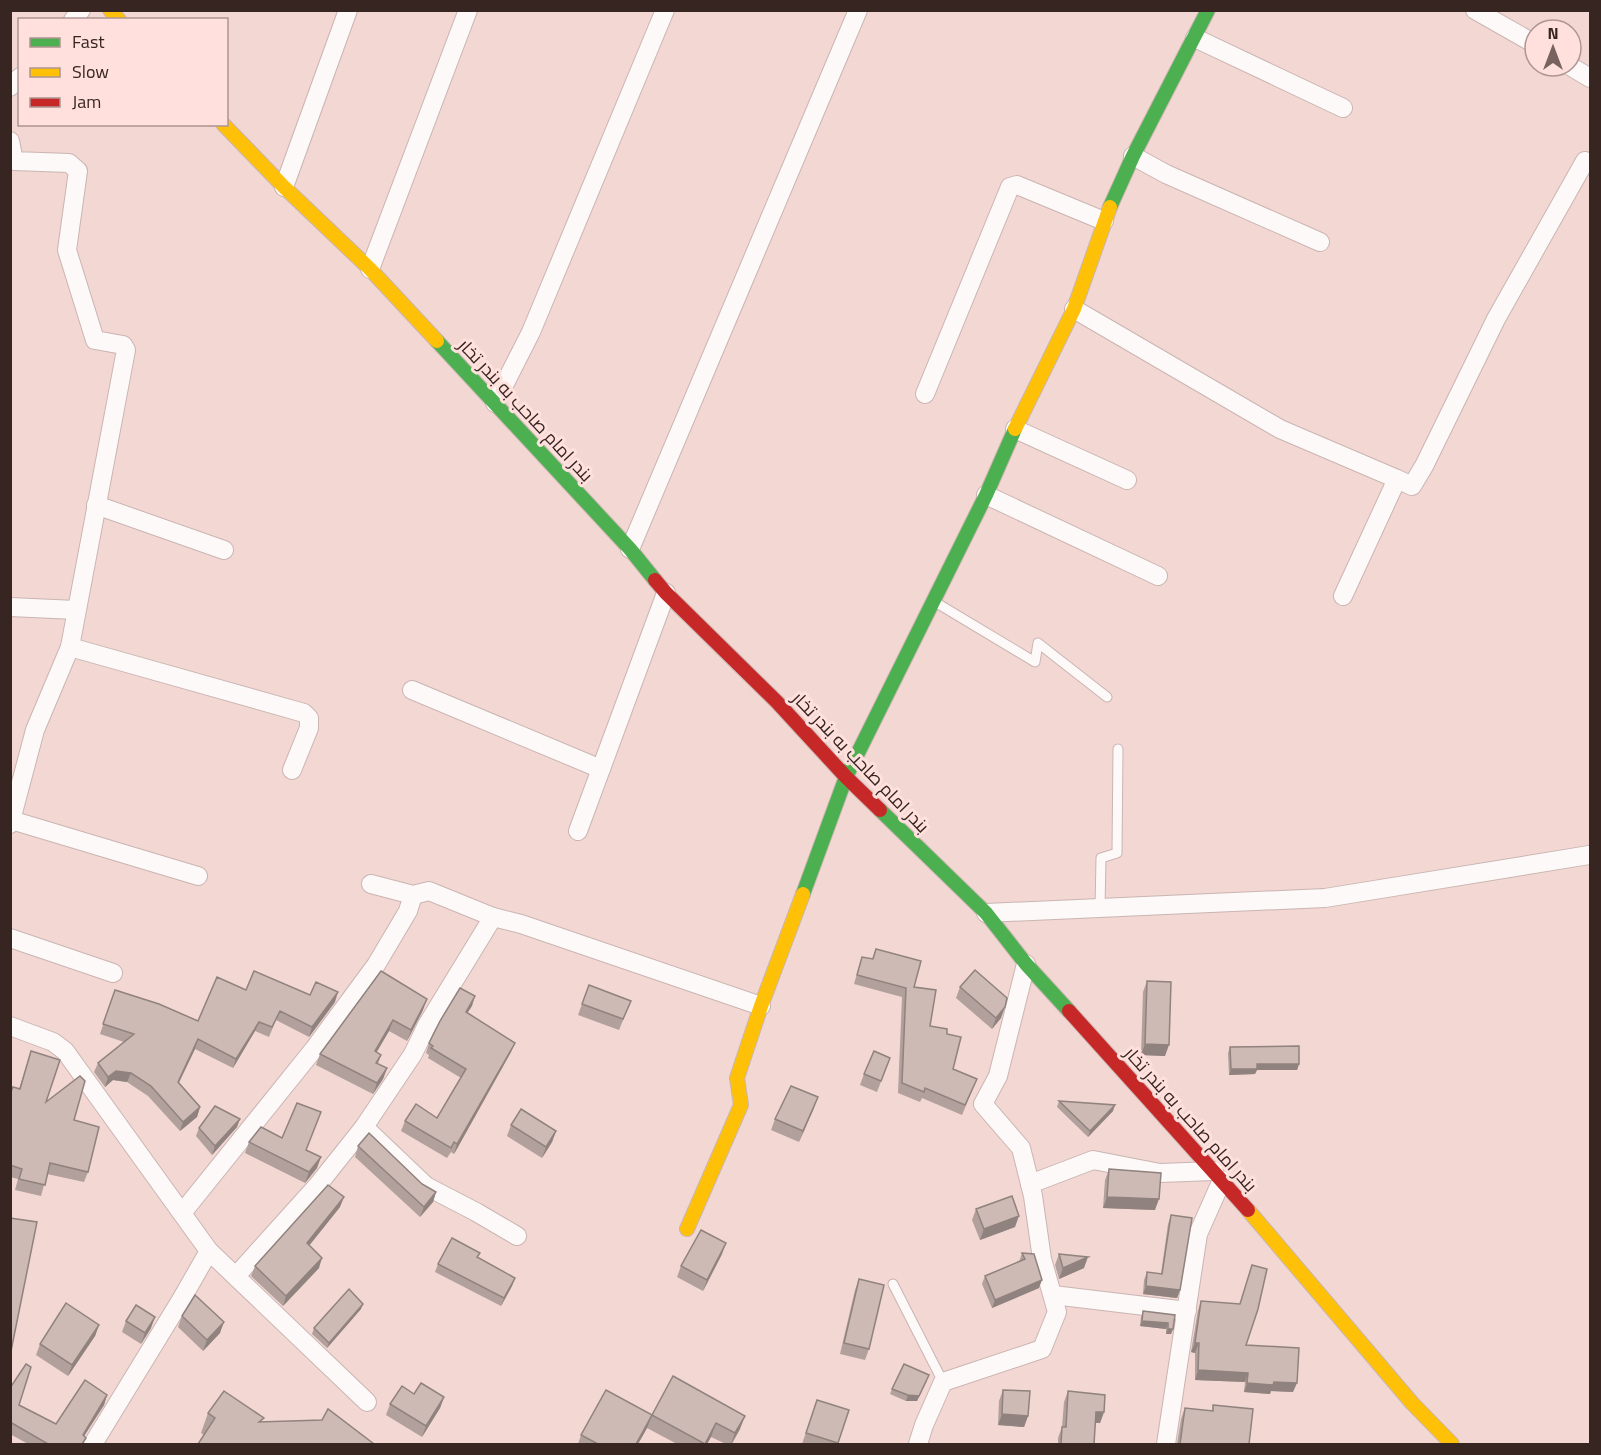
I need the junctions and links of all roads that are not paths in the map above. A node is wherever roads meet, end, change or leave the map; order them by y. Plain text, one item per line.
1 (348, 10) edge
2 (468, 10) edge
3 (665, 10) edge
4 (858, 10) edge
5 (1208, 10) edge
6 (1475, 10) edge
7 (1523, 37) edge
8 (1195, 38) junction
9 (1343, 108) dead end
10 (225, 126) edge
11 (10, 141) edge
12 (1133, 156) junction
13 (1585, 162) dead end
14 (284, 187) junction
15 (1104, 221) junction
16 (1320, 242) dead end
17 (370, 269) junction
18 (1074, 309) junction
19 (926, 394) dead end
20 (495, 403) junction
21 (1016, 429) junction
22 (1397, 479) junction
23 (1127, 480) dead end
24 (986, 495) junction
25 (96, 505) junction
26 (630, 549) junction
27 (224, 550) dead end
28 (1158, 576) dead end
29 (666, 593) junction
30 (1343, 596) dead end
31 (932, 600) junction
32 (10, 607) edge
33 (76, 610) junction
34 (70, 647) junction
35 (412, 690) dead end
36 (1107, 697) dead end
37 (1118, 749) dead end
38 (292, 770) dead end
39 (601, 770) junction
40 (846, 777) junction
41 (11, 822) edge
42 (578, 831) dead end
43 (1590, 855) edge
44 (198, 876) dead end
45 (371, 884) dead end
46 (413, 895) junction
47 (1100, 908) junction
48 (986, 913) junction
49 (493, 917) junction
50 (10, 938) edge
51 (1026, 964) junction
52 (113, 973) dead end
53 (761, 1006) junction
54 (10, 1026) edge
55 (364, 1127) junction
56 (1218, 1175) junction
57 (1030, 1184) junction
58 (182, 1213) junction
59 (687, 1228) dead end
60 (517, 1236) dead end
61 (209, 1251) junction
62 (236, 1276) junction
63 (892, 1284) dead end
64 (1053, 1295) junction
65 (1187, 1311) junction
66 (943, 1382) junction
67 (367, 1402) dead end
68 (93, 1444) edge
69 (918, 1444) edge
70 (1166, 1444) edge
71 (1452, 1444) edge

1 - 14 street
2 - 17 street
3 - 20 street
4 - 26 street
5 - 8 main road
6 - 7 street
8 - 9 street
8 - 12 main road
10 - 14 main road, بندر امام صاحب به بندر تخار
11 - 25 street
12 - 15 main road
12 - 16 street
13 - 22 street
14 - 17 main road, بندر امام صاحب به بندر تخار
15 - 18 main road
15 - 19 street
17 - 20 main road, بندر امام صاحب به بندر تخار
18 - 21 main road
18 - 22 street
20 - 26 main road, بندر امام صاحب به بندر تخار
21 - 23 street
21 - 24 main road
22 - 30 street
24 - 28 street
24 - 31 main road
25 - 27 street
25 - 33 street
26 - 29 main road, بندر امام صاحب به بندر تخار
29 - 39 street
29 - 40 main road, بندر امام صاحب به بندر تخار
31 - 36 lane
31 - 40 main road
32 - 33 street
33 - 34 street
34 - 38 street
34 - 41 street
35 - 39 street
37 - 47 lane
39 - 42 street
40 - 48 main road, بندر امام صاحب به بندر تخار
40 - 53 main road
41 - 44 street
43 - 47 street
45 - 46 street
46 - 49 street
46 - 58 street
47 - 48 street
48 - 51 main road, بندر امام صاحب به بندر تخار
49 - 53 street
49 - 55 street
50 - 52 street
51 - 56 main road, بندر امام صاحب به بندر تخار
51 - 57 street
53 - 59 main road
54 - 58 street
55 - 60 street
55 - 62 street
56 - 57 street
56 - 65 street
56 - 71 main road, بندر امام صاحب به بندر تخار
57 - 64 street
58 - 61 street
61 - 62 street
61 - 68 street
62 - 67 street
63 - 66 lane
64 - 65 street
64 - 66 street
65 - 70 street
66 - 69 street

